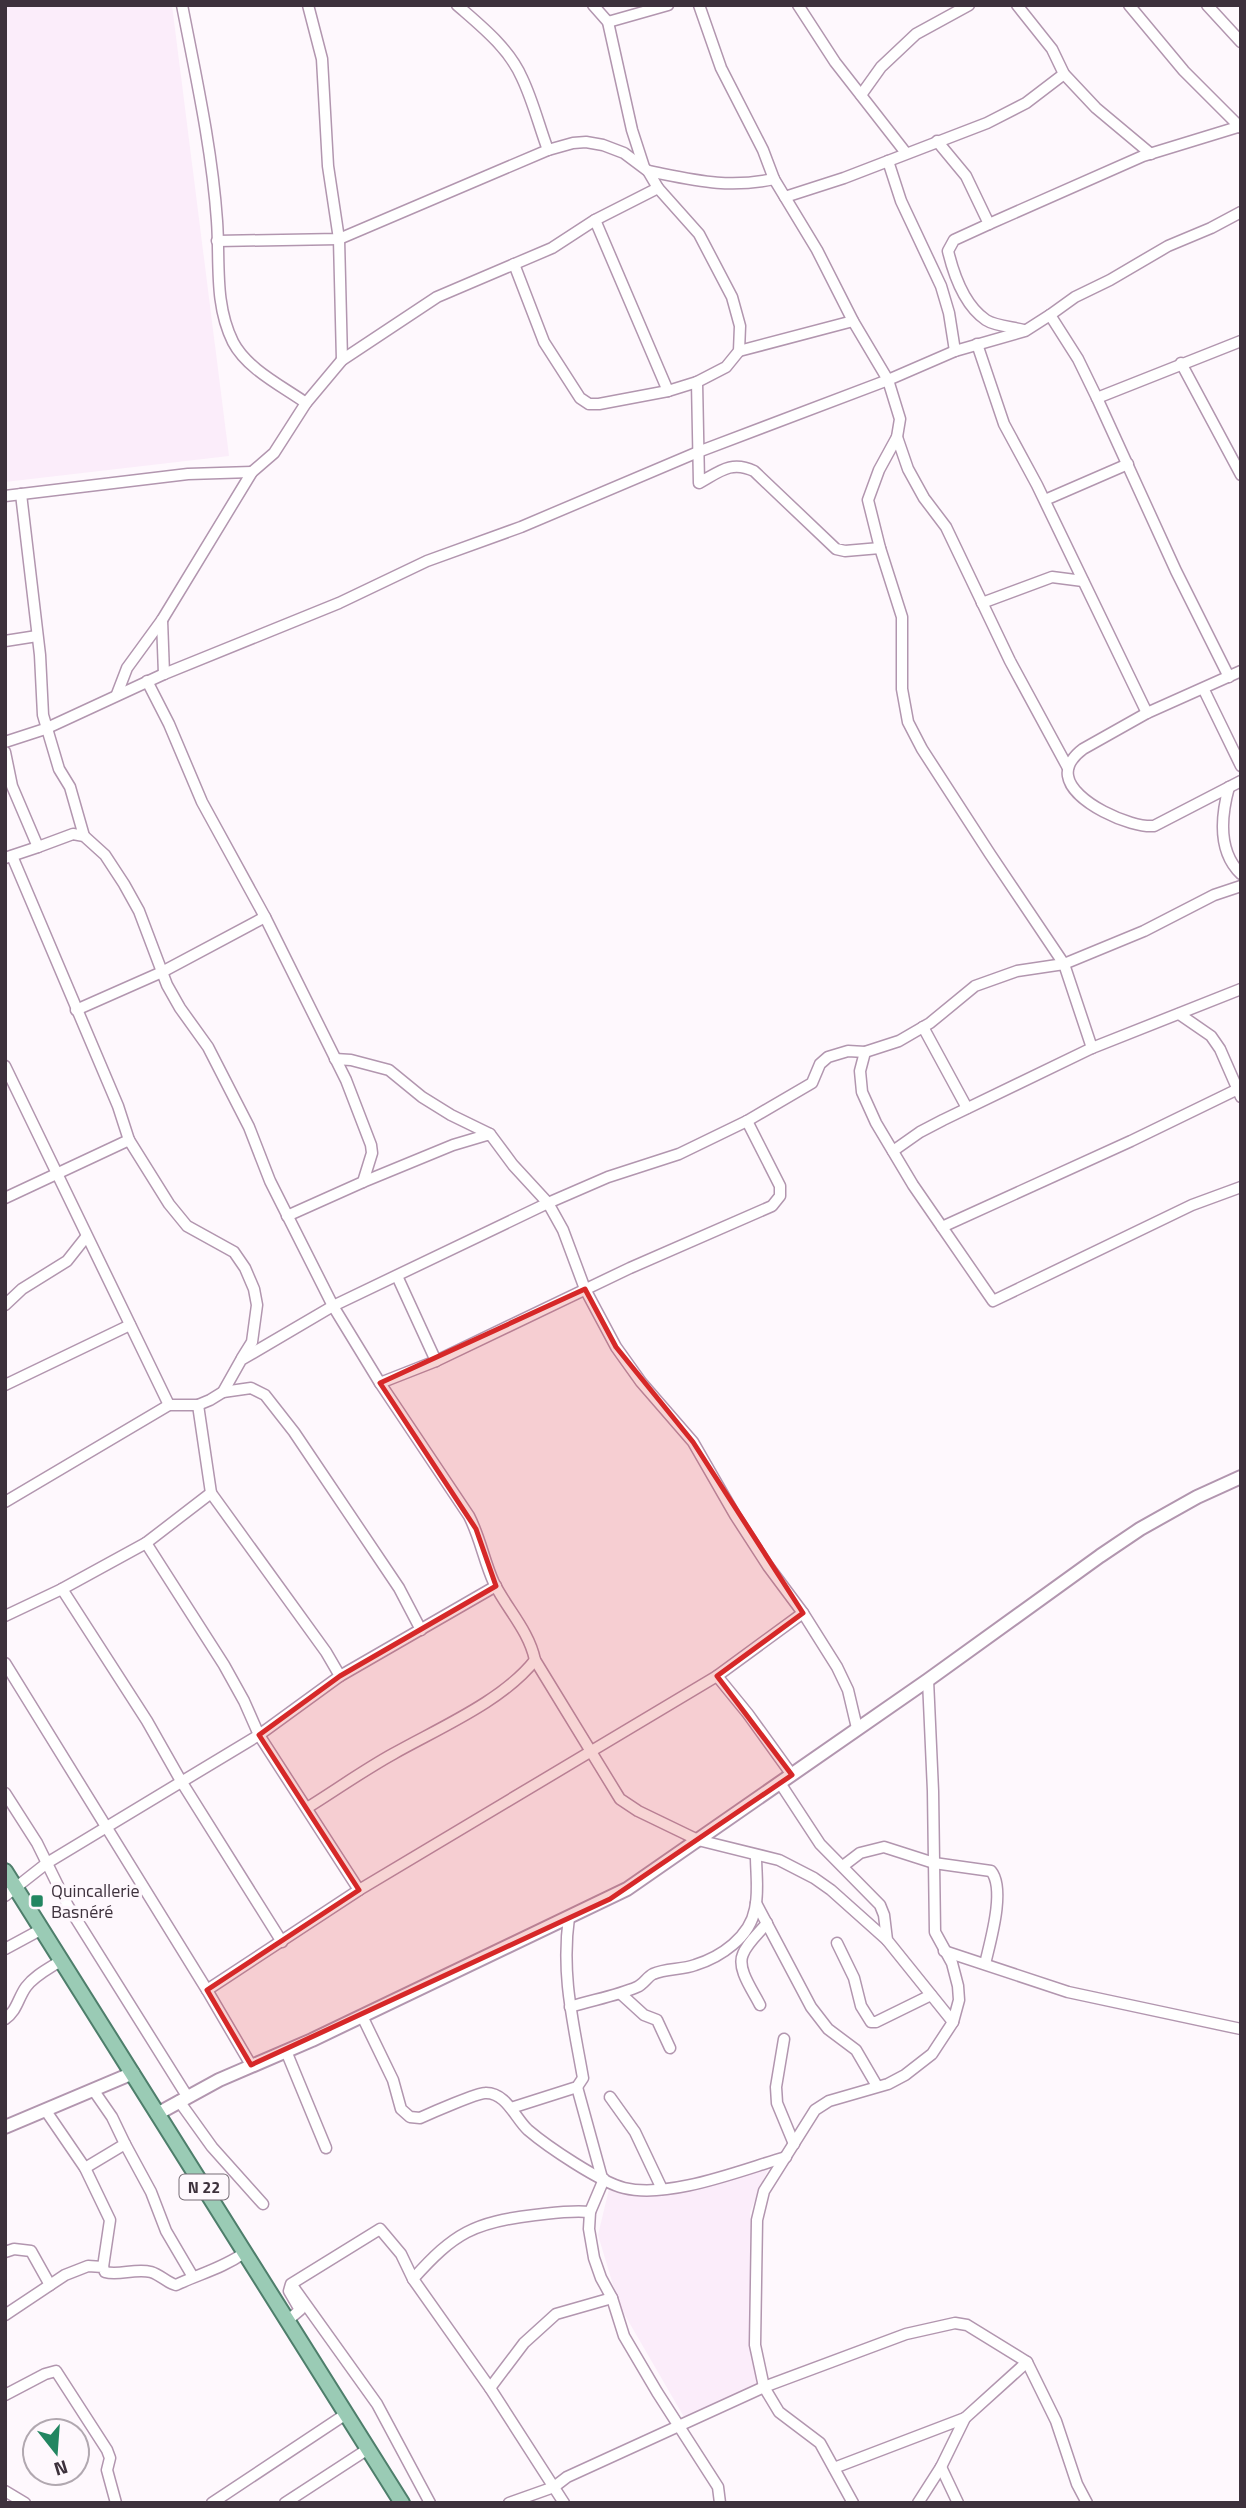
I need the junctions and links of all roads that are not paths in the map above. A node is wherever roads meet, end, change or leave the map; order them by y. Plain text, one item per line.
1 (183, 5) edge
2 (308, 5) edge
3 (457, 5) edge
4 (593, 5) edge
5 (668, 5) edge
6 (699, 5) edge
7 (799, 5) edge
8 (969, 5) edge
9 (1017, 5) edge
10 (1207, 5) edge
11 (1133, 7) edge
12 (608, 22) junction
13 (1240, 40) edge
14 (1064, 74) junction
15 (861, 95) junction
16 (1240, 127) edge
17 (937, 141) junction
18 (548, 150) junction
19 (906, 153) junction
20 (1151, 154) junction
21 (888, 161) junction
22 (646, 169) junction
23 (774, 179) junction
24 (658, 188) junction
25 (785, 197) junction
26 (1241, 212) edge
27 (595, 220) junction
28 (989, 223) junction
29 (339, 239) junction
30 (217, 241) junction
31 (514, 264) junction
32 (1050, 315) junction
33 (853, 321) junction
34 (1025, 331) junction
35 (1241, 341) edge
36 (977, 344) junction
37 (739, 351) junction
38 (955, 351) junction
39 (342, 360) junction
40 (1181, 363) junction
41 (888, 380) junction
42 (697, 382) junction
43 (668, 391) junction
44 (1097, 398) junction
45 (306, 403) junction
46 (897, 437) junction
47 (698, 452) junction
48 (1128, 464) junction
49 (252, 472) junction
50 (1241, 475) edge
51 (21, 494) junction
52 (5, 496) edge
53 (1045, 500) junction
54 (880, 548) junction
55 (1083, 581) junction
56 (982, 603) junction
57 (162, 620) junction
58 (37, 636) junction
59 (5, 641) edge
60 (1241, 671) edge
61 (164, 674) junction
62 (1229, 677) junction
63 (147, 681) junction
64 (1204, 690) junction
65 (117, 694) junction
66 (1147, 713) junction
67 (45, 729) junction
68 (5, 743) edge
69 (5, 752) edge
70 (1241, 766) edge
71 (1069, 768) junction
72 (1241, 781) edge
73 (1229, 787) junction
74 (84, 836) junction
75 (38, 847) junction
76 (9, 857) edge
77 (1241, 874) edge
78 (1241, 886) edge
79 (265, 917) junction
80 (1065, 964) junction
81 (162, 972) junction
82 (1241, 989) edge
83 (76, 1010) junction
84 (1179, 1014) junction
85 (923, 1027) junction
86 (1092, 1048) junction
87 (865, 1052) junction
88 (335, 1059) junction
89 (5, 1066) edge
90 (1239, 1093) edge
91 (967, 1108) junction
92 (747, 1121) junction
93 (491, 1134) junction
94 (129, 1140) junction
95 (893, 1151) junction
96 (56, 1174) junction
97 (363, 1182) junction
98 (1241, 1187) edge
99 (5, 1198) edge
100 (548, 1203) junction
101 (287, 1216) junction
102 (942, 1227) junction
103 (86, 1237) junction
104 (397, 1276) junction
105 (585, 1289) junction
106 (5, 1305) edge
107 (333, 1306) junction
108 (130, 1325) junction
109 (241, 1360) junction
110 (436, 1361) junction
111 (380, 1383) junction
112 (5, 1385) edge
113 (223, 1392) junction
114 (169, 1405) junction
115 (198, 1405) junction
116 (1241, 1477) edge
117 (211, 1493) junction
118 (5, 1502) edge
119 (146, 1543) junction
120 (496, 1586) junction
121 (62, 1589) junction
122 (803, 1613) junction
123 (5, 1616) edge
124 (421, 1630) junction
125 (535, 1660) junction
126 (5, 1663) edge
127 (340, 1676) junction
128 (716, 1676) junction
129 (928, 1680) junction
130 (858, 1728) junction
131 (258, 1735) junction
132 (590, 1751) junction
133 (792, 1775) junction
134 (181, 1781) junction
135 (780, 1783) junction
136 (5, 1793) edge
137 (307, 1808) junction
138 (106, 1825) junction
139 (698, 1840) junction
140 (756, 1856) junction
141 (47, 1863) junction
142 (934, 1863) junction
143 (843, 1866) junction
144 (5, 1871) edge
145 (359, 1890) junction
146 (10, 1892) edge
147 (756, 1903) junction
148 (569, 1917) junction
149 (767, 1923) junction
150 (42, 1929) junction
151 (887, 1940) junction
152 (282, 1942) junction
153 (837, 1943) dead end
154 (5, 1949) edge
155 (944, 1951) junction
156 (62, 1960) junction
157 (985, 1964) junction
158 (207, 1990) junction
159 (621, 1994) junction
160 (931, 1995) junction
161 (760, 2005) dead end
162 (570, 2007) junction
163 (362, 2016) junction
164 (5, 2019) edge
165 (953, 2022) junction
166 (1241, 2029) edge
167 (784, 2039) dead end
168 (670, 2048) dead end
169 (286, 2052) junction
170 (251, 2065) junction
171 (133, 2073) junction
172 (877, 2086) junction
173 (577, 2087) junction
174 (94, 2091) junction
175 (610, 2097) dead end
176 (183, 2099) junction
177 (511, 2108) junction
178 (46, 2111) junction
179 (158, 2114) junction
180 (5, 2127) edge
181 (125, 2144) junction
182 (794, 2144) junction
183 (326, 2147) dead end
184 (786, 2157) junction
185 (85, 2168) junction
186 (603, 2179) junction
187 (662, 2189) junction
188 (263, 2204) dead end
189 (590, 2212) junction
190 (5, 2252) edge
191 (244, 2253) junction
192 (103, 2267) junction
193 (193, 2277) junction
194 (413, 2279) junction
195 (291, 2284) junction
196 (50, 2285) junction
197 (612, 2298) junction
198 (5, 2315) edge
199 (287, 2321) junction
200 (1027, 2362) junction
201 (764, 2387) junction
202 (490, 2388) junction
203 (5, 2395) edge
204 (345, 2414) junction
205 (965, 2418) junction
206 (680, 2425) junction
207 (368, 2448) junction
208 (941, 2467) junction
209 (834, 2468) junction
210 (554, 2487) junction
211 (8, 2496) edge
212 (722, 2501) edge
213 (25, 2503) edge
214 (116, 2503) edge
215 (212, 2503) edge
216 (285, 2503) edge
217 (402, 2503) edge
218 (430, 2503) edge
219 (509, 2503) edge
220 (564, 2503) edge
221 (853, 2503) edge
222 (918, 2503) edge
223 (958, 2503) edge
224 (1087, 2503) edge

1 - 30 street
2 - 29 street
3 - 18 street
4 - 12 street
5 - 12 street
6 - 23 street
7 - 15 street
8 - 15 street
9 - 14 street
10 - 13 street
11 - 16 street
12 - 22 street
14 - 17 street
14 - 20 street
15 - 19 street
16 - 20 street
17 - 19 street
17 - 28 street
18 - 22 street
18 - 29 street
19 - 21 street
20 - 28 street
21 - 25 street
21 - 38 street
22 - 23 street
22 - 24 street
23 - 25 street
24 - 27 street
24 - 37 street
25 - 33 street
26 - 32 street
27 - 31 street
27 - 43 street
28 - 34 street
29 - 30 street
29 - 39 street
30 - 45 street
31 - 39 street
31 - 43 street
32 - 34 street
32 - 44 street
33 - 37 street
33 - 41 street
34 - 36 street
35 - 40 street
36 - 38 street
36 - 53 street
37 - 42 street
38 - 41 street
39 - 45 street
40 - 44 street
40 - 50 street
41 - 46 street
41 - 47 street
42 - 43 street
42 - 47 street
44 - 48 street
45 - 49 street
46 - 54 street
46 - 56 street
47 - 54 street
47 - 61 street
48 - 53 street
48 - 62 street
49 - 51 street
49 - 57 street
51 - 52 street
51 - 58 street
53 - 55 street
54 - 80 street
55 - 56 street
55 - 66 street
56 - 71 street
57 - 61 street
57 - 65 street
58 - 59 street
58 - 67 street
60 - 62 street
61 - 63 street
62 - 64 street
63 - 65 street
63 - 79 street
64 - 66 street
64 - 70 street
65 - 67 street
66 - 71 street
67 - 68 street
67 - 74 street
69 - 75 street
71 - 73 street
72 - 73 street
73 - 77 street
74 - 75 street
74 - 81 street
75 - 76 street
76 - 83 street
78 - 80 street
79 - 81 street
79 - 88 street
80 - 85 street
80 - 86 street
81 - 83 street
81 - 101 street
82 - 84 street
83 - 94 street
84 - 86 street
84 - 90 street
85 - 87 street
85 - 91 street
86 - 91 street
87 - 92 street
87 - 95 street
88 - 93 street
88 - 97 street
89 - 96 street
90 - 102 street
91 - 95 street
92 - 100 street
92 - 105 street
93 - 97 street
93 - 100 street
94 - 96 street
94 - 109 street
95 - 102 street
96 - 99 street
96 - 103 street
97 - 101 street
98 - 102 street
100 - 104 street
100 - 105 street
101 - 107 street
103 - 106 street
103 - 108 street
104 - 107 street
104 - 110 street
105 - 110 street
105 - 122 street
107 - 109 street
107 - 111 street
108 - 112 street
108 - 114 street
109 - 113 street
110 - 111 street
111 - 120 street
113 - 115 street
113 - 124 street
114 - 115 street
114 - 118 street
115 - 117 street
116 - 129 street
117 - 119 street
117 - 127 street
119 - 121 street
119 - 131 street
120 - 124 street
120 - 125 street
121 - 123 street
121 - 134 street
122 - 128 street
122 - 130 street
124 - 127 street
125 - 132 street
125 - 137 street
126 - 138 street
127 - 131 street
128 - 132 street
128 - 133 street
129 - 130 street
129 - 142 street
130 - 133 street
131 - 134 street
131 - 137 street
132 - 139 street
132 - 145 street
133 - 135 street
134 - 138 street
134 - 152 street
135 - 139 street
135 - 143 street
136 - 141 street
137 - 145 street
138 - 141 street
138 - 158 street
139 - 140 street
139 - 148 street
140 - 147 street
140 - 151 street
141 - 146 street
141 - 176 street
142 - 143 street
142 - 155 street
142 - 157 street
143 - 151 street
144 - 146 main road, N 22
145 - 152 street
146 - 150 main road, N 22
147 - 149 street
147 - 159 street
148 - 162 street
148 - 163 street
149 - 161 street
149 - 172 street
150 - 154 street
150 - 156 main road, N 22
151 - 160 street
152 - 158 street
153 - 160 street
155 - 157 street
155 - 165 street
156 - 164 street
156 - 171 main road, N 22
157 - 166 street
158 - 170 street
159 - 162 street
159 - 168 street
160 - 165 street
162 - 173 street
163 - 169 street
163 - 177 street
165 - 172 street
167 - 182 street
169 - 170 street
169 - 183 street
170 - 176 street
171 - 174 street
171 - 179 main road, N 22
172 - 182 street
173 - 177 street
173 - 186 street
174 - 178 street
174 - 181 street
175 - 187 street
176 - 179 street
176 - 188 street
177 - 186 street
178 - 180 street
178 - 185 street
179 - 191 main road, N 22
181 - 185 street
181 - 193 street
182 - 184 street
184 - 187 street
184 - 201 street
185 - 192 street
186 - 187 street
186 - 189 street
189 - 194 street
189 - 197 street
190 - 196 street
191 - 193 street
191 - 199 main road, N 22
192 - 193 street
192 - 196 street
194 - 195 street
194 - 202 street
195 - 199 street
195 - 218 street
196 - 198 street
197 - 202 street
197 - 206 street
199 - 204 main road, N 22
200 - 201 street
200 - 205 street
200 - 224 street
201 - 206 street
201 - 209 street
202 - 210 street
203 - 214 street
204 - 207 main road, N 22
204 - 215 street
205 - 208 street
205 - 209 street
206 - 210 street
206 - 212 street
207 - 216 street
207 - 217 main road, N 22
208 - 222 street
208 - 223 street
209 - 221 street
210 - 219 street
210 - 220 street
211 - 213 street

